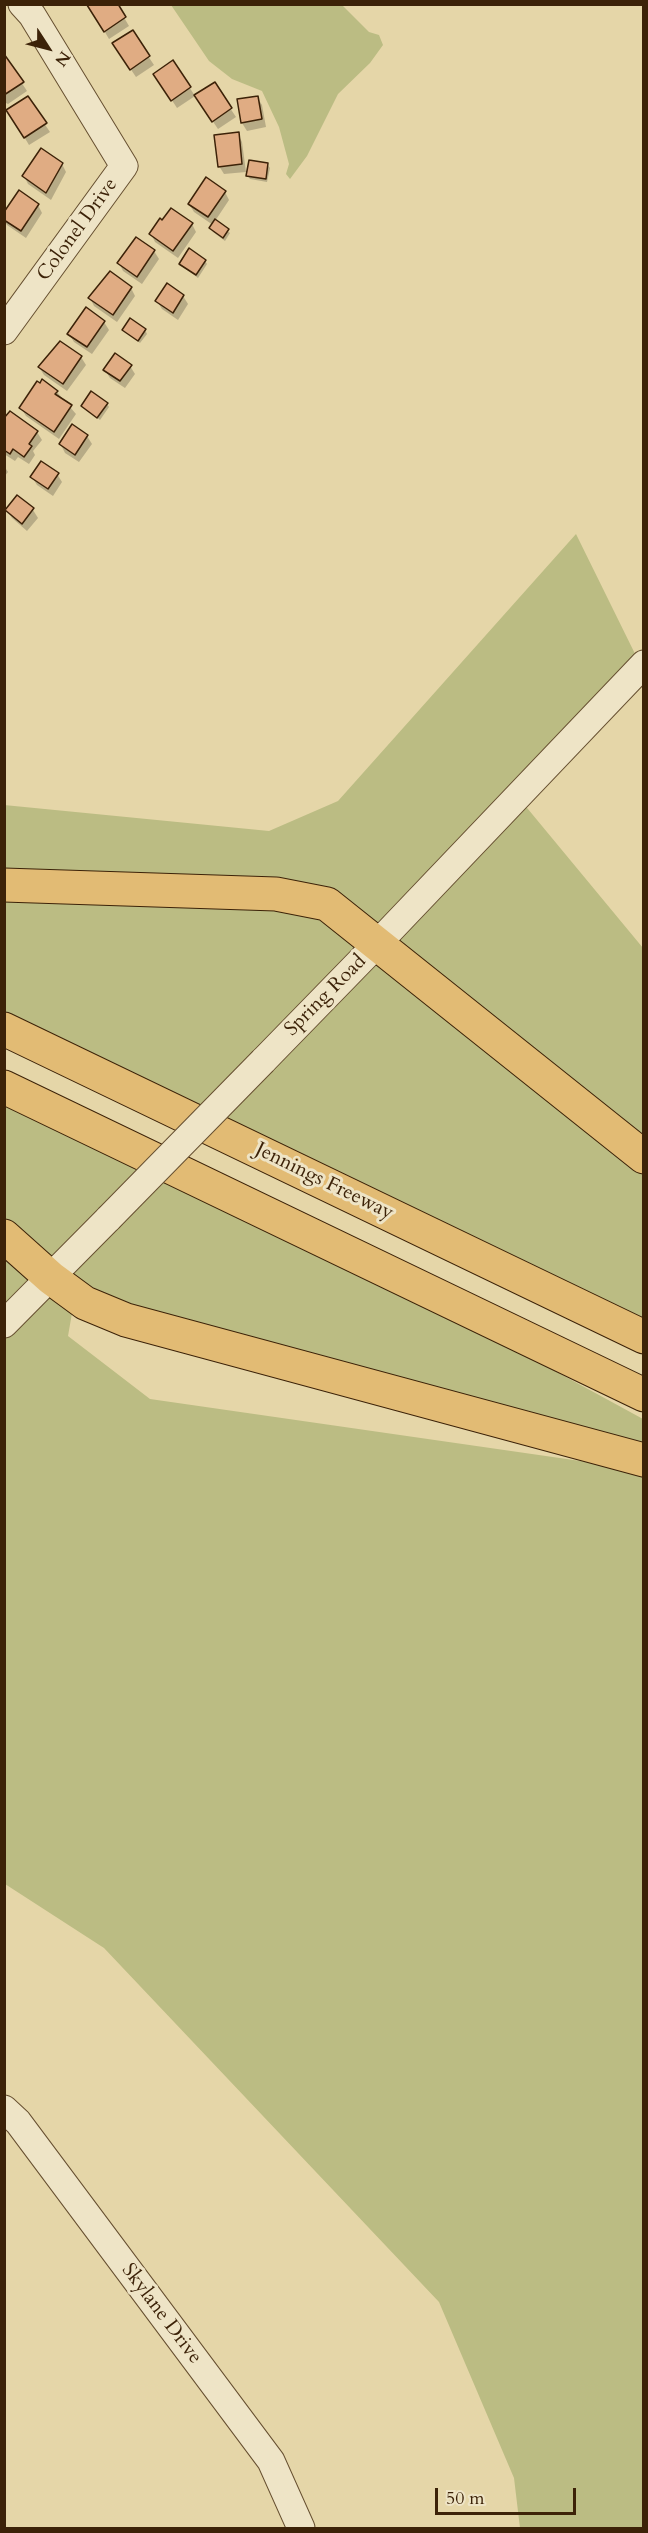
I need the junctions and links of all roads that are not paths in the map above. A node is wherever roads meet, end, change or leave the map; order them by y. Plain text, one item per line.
1 (22, 4) edge
2 (4, 331) edge
3 (644, 664) edge
4 (4, 885) edge
5 (377, 944) junction
6 (4, 1029) edge
7 (4, 1087) edge
8 (644, 1157) edge
9 (4, 1236) edge
10 (51, 1278) junction
11 (4, 1324) edge
12 (644, 1336) edge
13 (644, 1395) edge
14 (644, 1460) edge
15 (4, 2109) edge
16 (301, 2529) edge

1 - 2 street, Colonel Drive
3 - 5 street, Spring Road
4 - 5 highway
5 - 8 highway
5 - 10 street, Spring Road, bridge
6 - 12 highway, Jennings Freeway
7 - 13 highway
9 - 10 highway
10 - 11 street, Spring Road
10 - 14 highway
15 - 16 street, Skylane Drive

